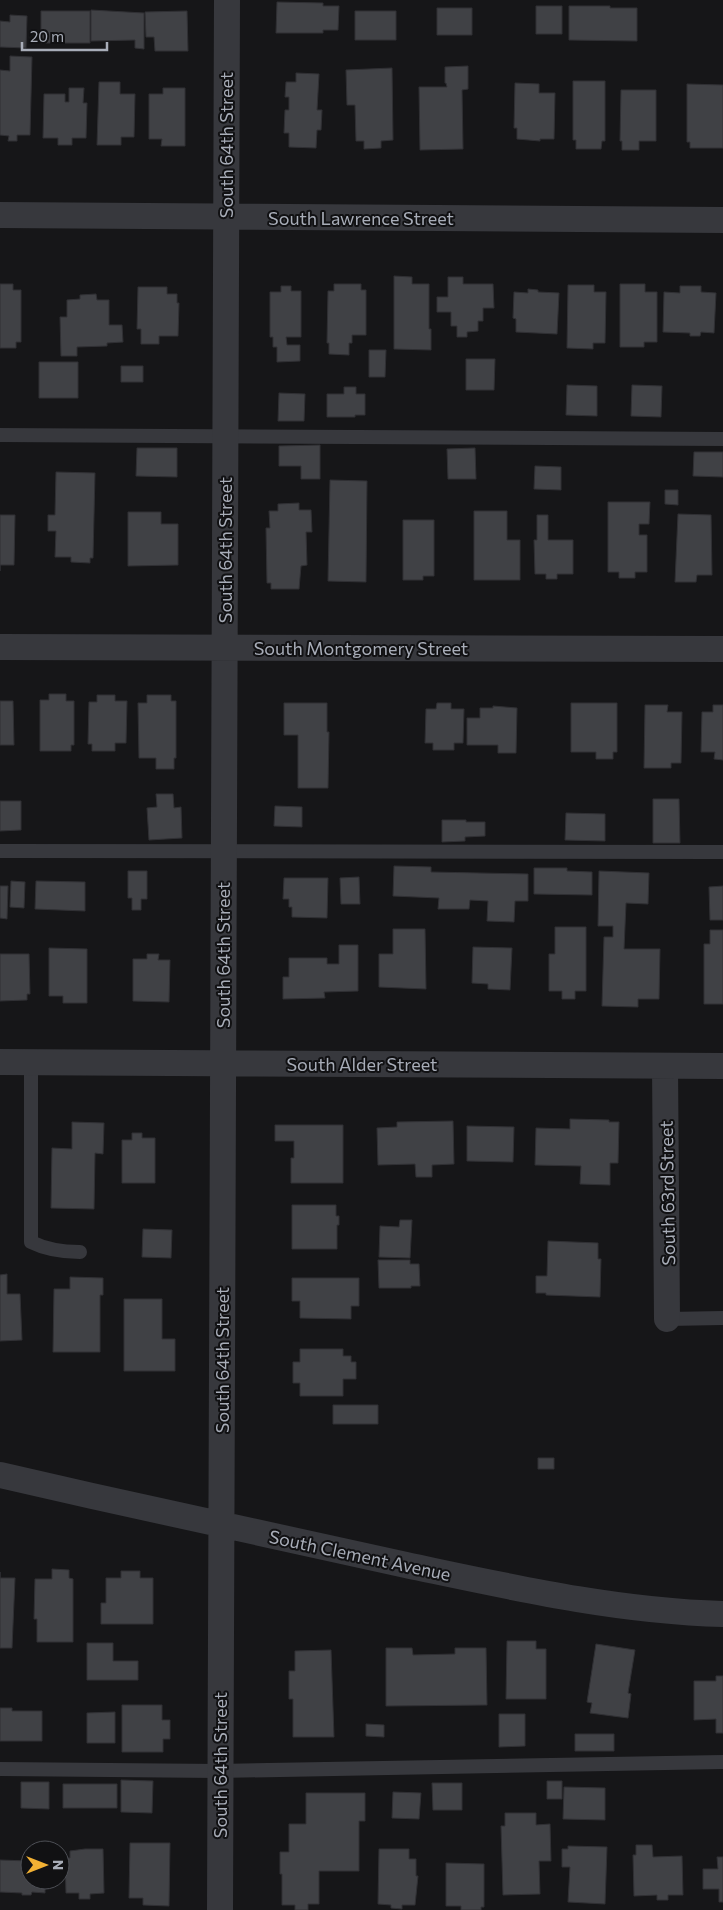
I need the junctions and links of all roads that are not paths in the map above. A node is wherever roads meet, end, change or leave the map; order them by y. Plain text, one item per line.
1 (228, 0) edge
2 (0, 215) edge
3 (226, 217) junction
4 (723, 220) edge
5 (0, 435) edge
6 (225, 436) junction
7 (723, 439) edge
8 (0, 647) edge
9 (224, 648) junction
10 (723, 649) edge
11 (0, 851) edge
12 (224, 852) junction
13 (723, 852) edge
14 (0, 1062) edge
15 (31, 1062) junction
16 (223, 1063) junction
17 (665, 1066) junction
18 (723, 1066) edge
19 (80, 1252) dead end
20 (723, 1318) edge
21 (667, 1319) joint
22 (0, 1475) edge
23 (221, 1526) junction
24 (723, 1614) edge
25 (723, 1762) edge
26 (0, 1769) edge
27 (220, 1771) junction
28 (220, 1910) edge

1 - 3 street, South 64th Street
2 - 3 street, South Lawrence Street
3 - 4 street, South Lawrence Street
3 - 6 street, South 64th Street
5 - 6 lane
6 - 7 lane
6 - 9 street, South 64th Street
8 - 9 street, South Montgomery Street
9 - 10 street, South Montgomery Street
9 - 12 street, South 64th Street
11 - 12 lane
12 - 13 lane
12 - 16 street, South 64th Street
14 - 15 street, South Alder Street
15 - 16 street, South Alder Street
15 - 19 lane
16 - 17 street, South Alder Street
16 - 23 street, South 64th Street
17 - 18 street, South Alder Street
17 - 21 street, South 63rd Street
20 - 21 lane
22 - 23 street, South Clement Avenue
23 - 24 street, South Clement Avenue
23 - 27 street, South 64th Street
25 - 27 lane
26 - 27 lane
27 - 28 street, South 64th Street

